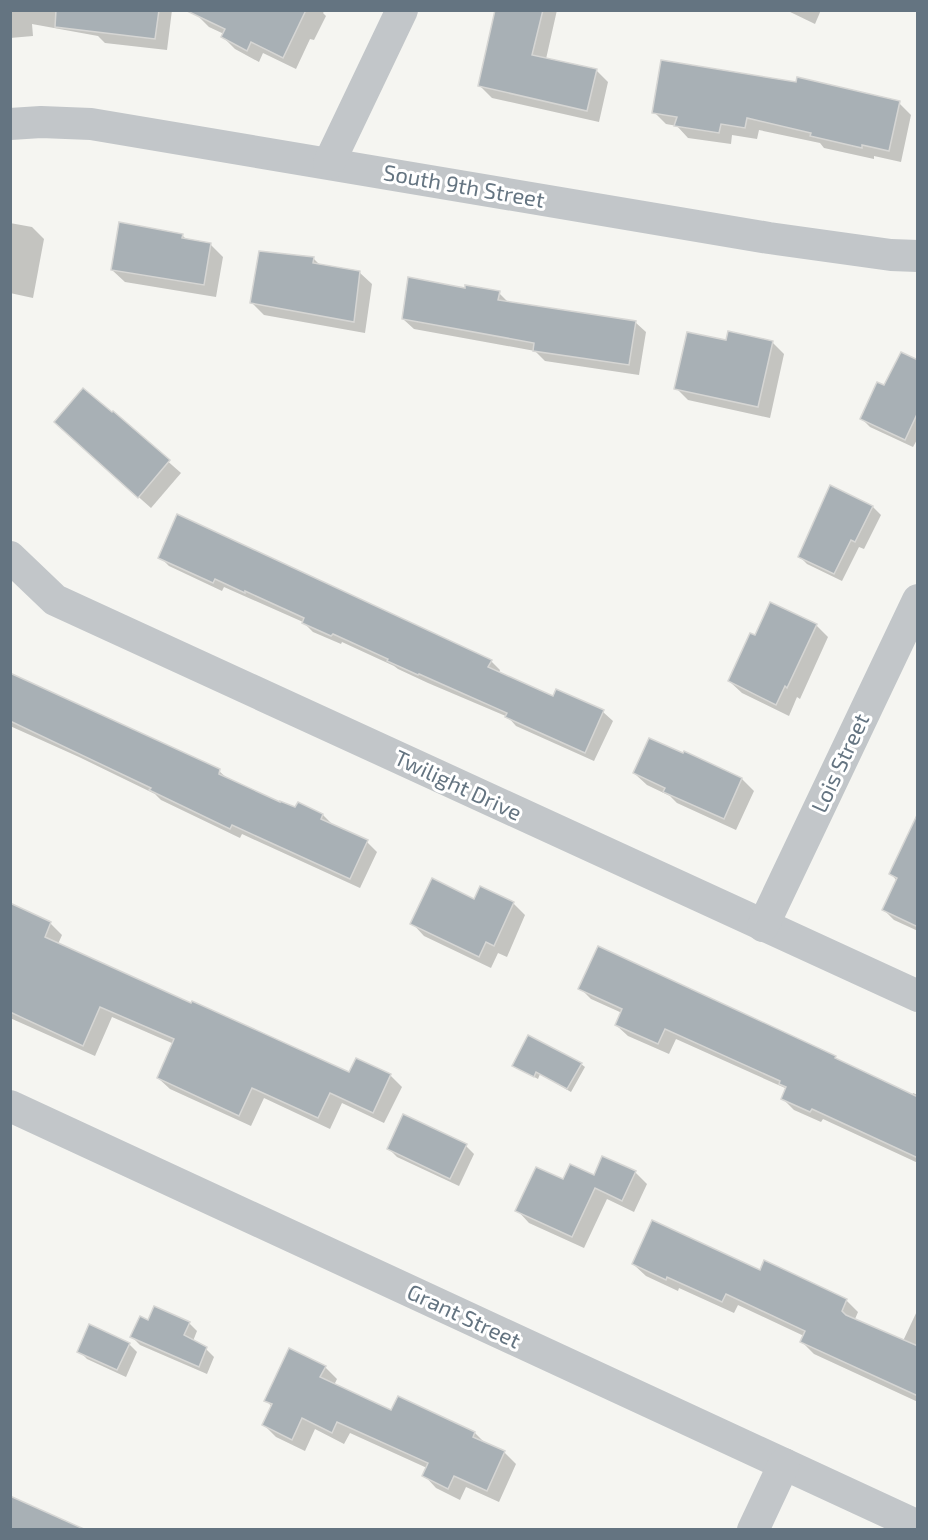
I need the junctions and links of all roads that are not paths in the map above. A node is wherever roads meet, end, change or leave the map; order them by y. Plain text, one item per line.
1 (402, 10) edge
2 (10, 124) edge
3 (329, 164) junction
4 (918, 256) edge
5 (10, 557) edge
6 (918, 600) edge
7 (763, 926) junction
8 (918, 996) edge
9 (10, 1106) edge
10 (784, 1464) junction
11 (918, 1526) edge
12 (753, 1530) edge

1 - 3 street
2 - 3 street, South 9th Street
3 - 4 street, South 9th Street
5 - 7 street, Twilight Drive
6 - 7 street, Lois Street
7 - 8 street, Twilight Drive
9 - 10 street, Grant Street
10 - 11 street, Grant Street
10 - 12 street

